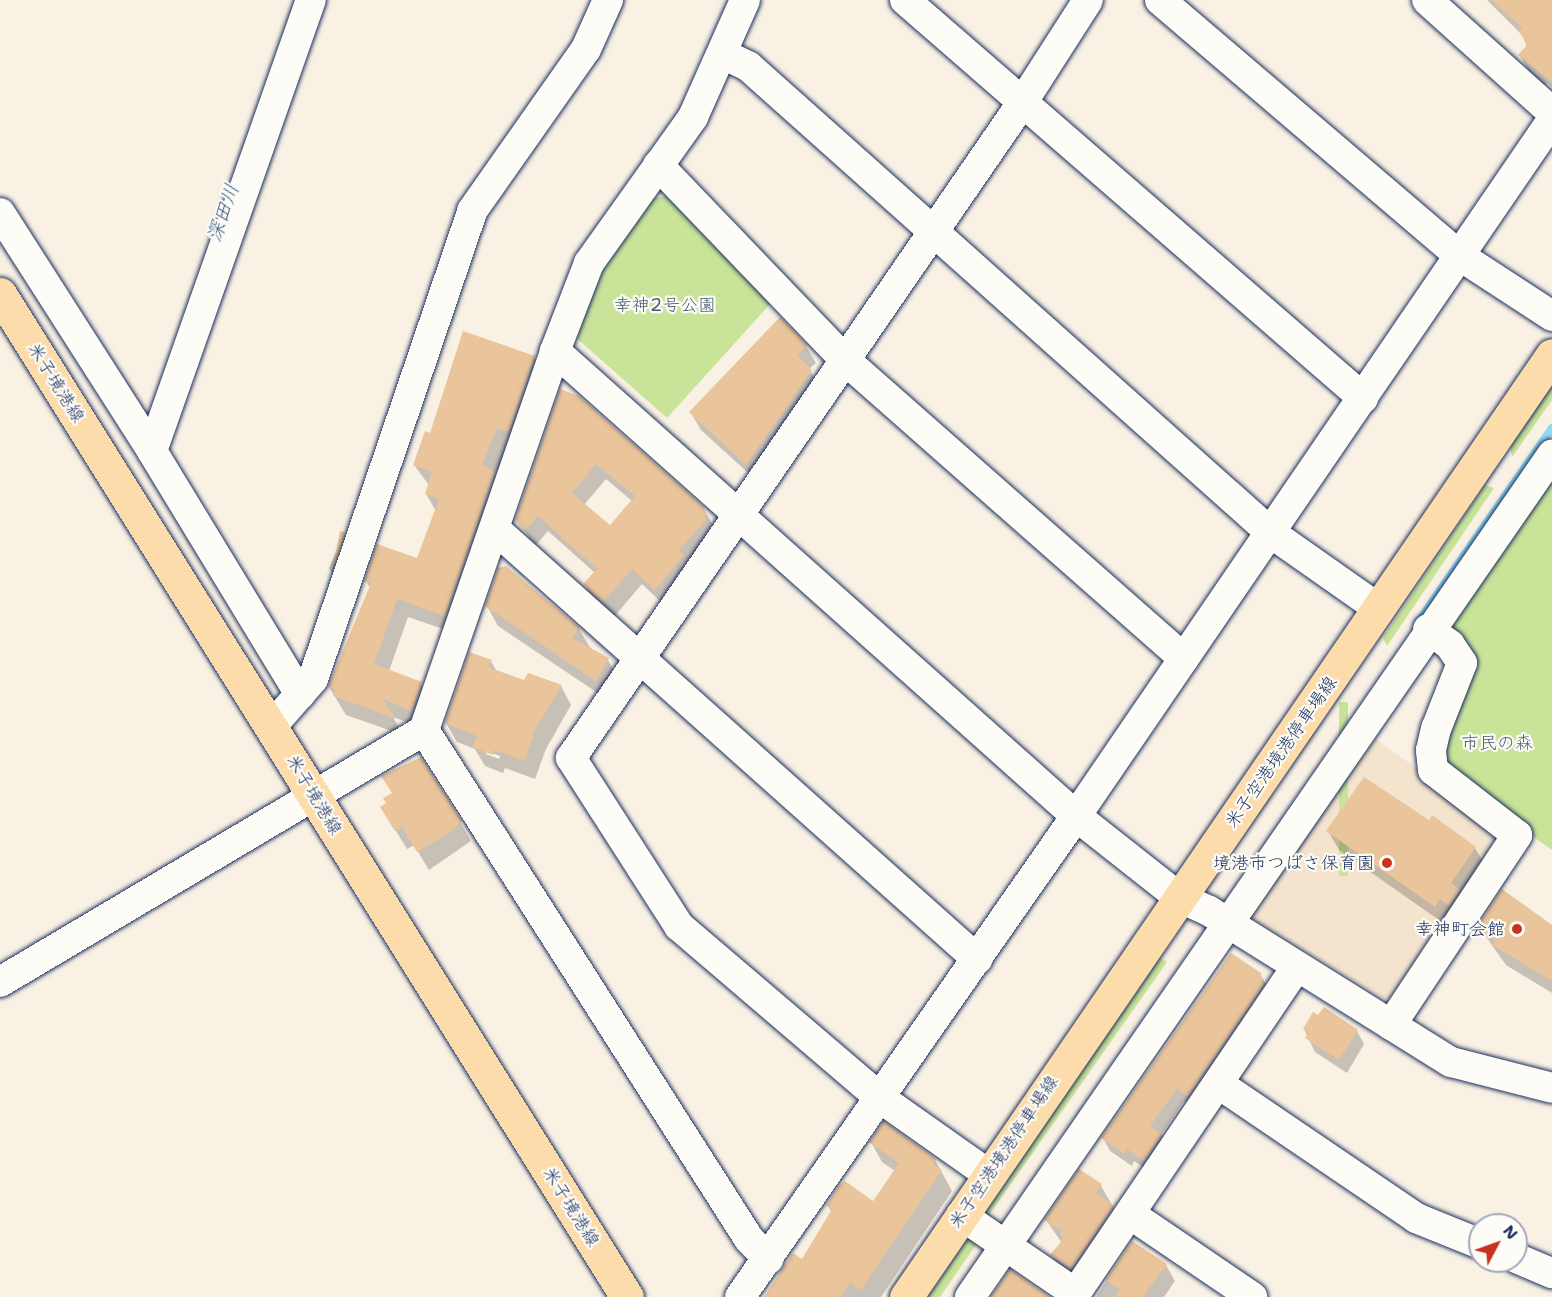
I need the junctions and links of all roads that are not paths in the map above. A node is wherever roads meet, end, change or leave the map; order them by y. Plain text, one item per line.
1 (311, 0) edge
2 (608, 0) edge
3 (745, 0) edge
4 (905, 0) edge
5 (1088, 0) edge
6 (1160, 0) edge
7 (1427, 0) edge
8 (723, 54) junction
9 (1022, 103) junction
10 (1552, 112) edge
11 (1552, 120) edge
12 (658, 165) junction
13 (0, 213) edge
14 (932, 230) junction
15 (1460, 256) junction
16 (0, 294) edge
17 (1552, 316) edge
18 (555, 351) junction
19 (1552, 355) edge
20 (844, 359) junction
21 (1363, 398) junction
22 (152, 451) junction
23 (1552, 455) edge
24 (737, 515) junction
25 (496, 530) junction
26 (1271, 533) junction
27 (1379, 609) junction
28 (1428, 629) junction
29 (1184, 659) junction
30 (641, 661) junction
31 (300, 694) junction
32 (272, 726) junction
33 (424, 730) junction
34 (315, 798) junction
35 (1076, 816) junction
36 (1180, 898) junction
37 (1228, 924) junction
38 (977, 959) junction
39 (1296, 968) junction
40 (0, 982) edge
41 (1391, 1025) junction
42 (1219, 1084) junction
43 (1552, 1088) edge
44 (879, 1097) junction
45 (988, 1174) junction
46 (1130, 1214) junction
47 (961, 1215) junction
48 (1468, 1239) edge
49 (1005, 1245) junction
50 (768, 1259) junction
51 (1528, 1263) edge
52 (1552, 1273) edge
53 (1074, 1295) edge
54 (627, 1297) edge
55 (740, 1297) edge
56 (906, 1297) edge
57 (970, 1297) edge
58 (1252, 1297) edge

1 - 22 street
2 - 31 street
3 - 8 street
4 - 9 street
5 - 9 street
6 - 15 street
7 - 10 street
8 - 12 street
8 - 14 street
9 - 14 street
9 - 21 street
11 - 15 street
12 - 18 street
12 - 20 street
13 - 22 street
14 - 20 street
14 - 26 street
15 - 17 street
15 - 21 street
16 - 32 main road, 米子境港線
18 - 24 street
18 - 25 street
19 - 27 main road, 米子空港境港停車場線
20 - 24 street
20 - 29 street
21 - 26 street
22 - 31 street
23 - 28 street
24 - 30 street
24 - 35 street
25 - 30 street
25 - 33 street
26 - 27 street
26 - 29 street
27 - 36 main road, 米子空港境港停車場線
28 - 37 street
28 - 41 street
29 - 35 street
30 - 38 street
30 - 44 street
31 - 32 street
32 - 34 main road, 米子境港線
33 - 34 street
33 - 50 street
34 - 40 street
34 - 54 main road, 米子境港線
35 - 36 street
35 - 38 street
36 - 37 street
36 - 45 main road, 米子空港境港停車場線
37 - 39 street
37 - 49 street
38 - 44 street
39 - 41 street
39 - 42 street
41 - 43 street
42 - 46 street
42 - 48 street
44 - 45 street
44 - 50 street
45 - 47 main road, 米子空港境港停車場線
46 - 53 street
46 - 58 street
47 - 49 street
47 - 56 main road, 米子空港境港停車場線
49 - 53 street
49 - 57 street
50 - 55 street
51 - 52 street

